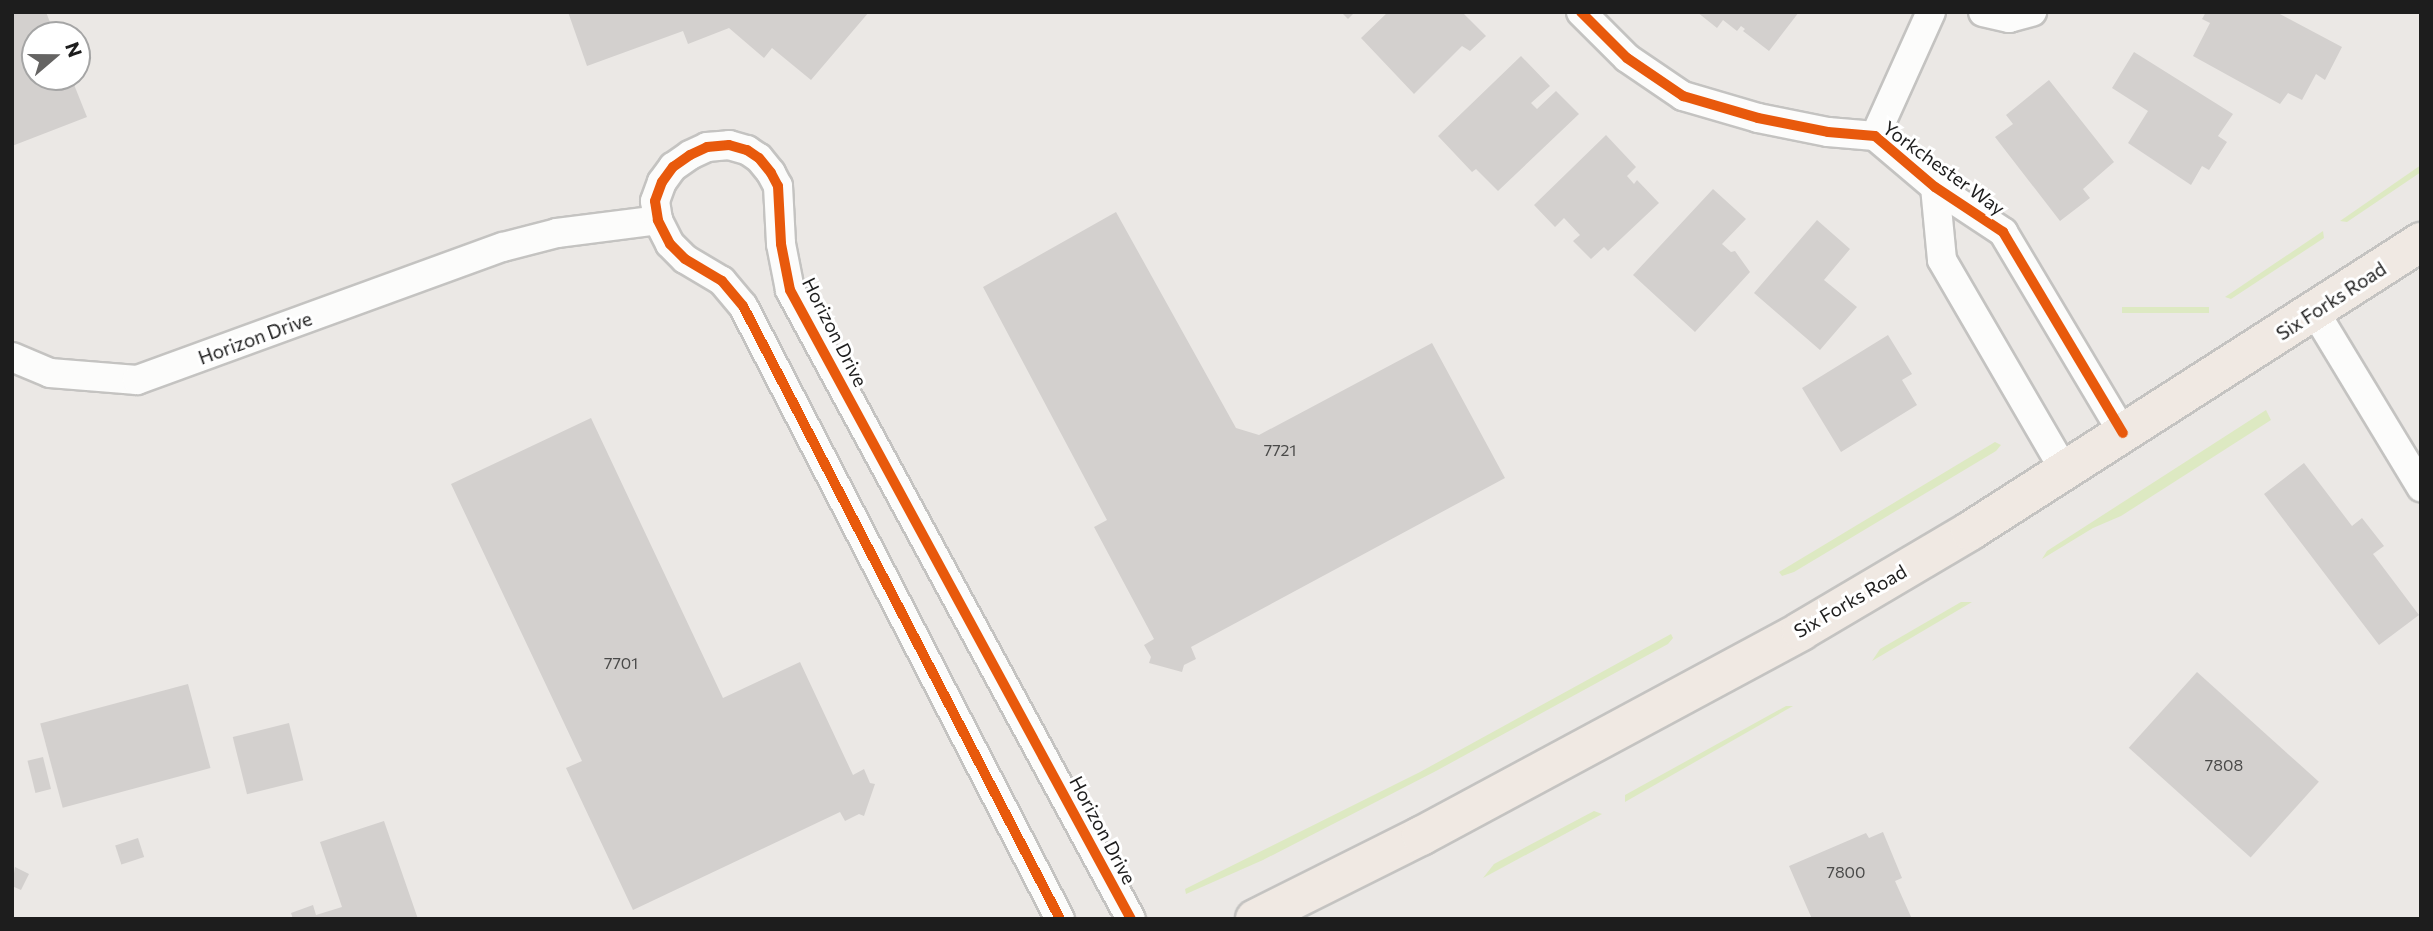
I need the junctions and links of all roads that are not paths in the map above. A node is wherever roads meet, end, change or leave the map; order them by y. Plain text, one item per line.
1 (1581, 12) edge
2 (1931, 12) edge
3 (1983, 12) edge
4 (2032, 12) edge
5 (1875, 136) junction
6 (1935, 187) junction
7 (658, 220) junction
8 (2421, 242) edge
9 (2315, 313) junction
10 (12, 358) edge
11 (2123, 433) junction
12 (2064, 470) junction
13 (2421, 487) edge
14 (1060, 919) edge
15 (1131, 919) edge
16 (1255, 919) edge

1 - 5 street, Yorkchester Way
2 - 5 street
3 - 4 street
5 - 6 street, Yorkchester Way
6 - 11 street, Yorkchester Way
6 - 12 street, Yorkchester Way
7 - 10 street, Horizon Drive
7 - 14 street
7 - 15 street, Horizon Drive
8 - 9 main road, Six Forks Road
9 - 11 main road, Six Forks Road
9 - 13 street
11 - 12 main road, Six Forks Road
12 - 16 main road, Six Forks Road

